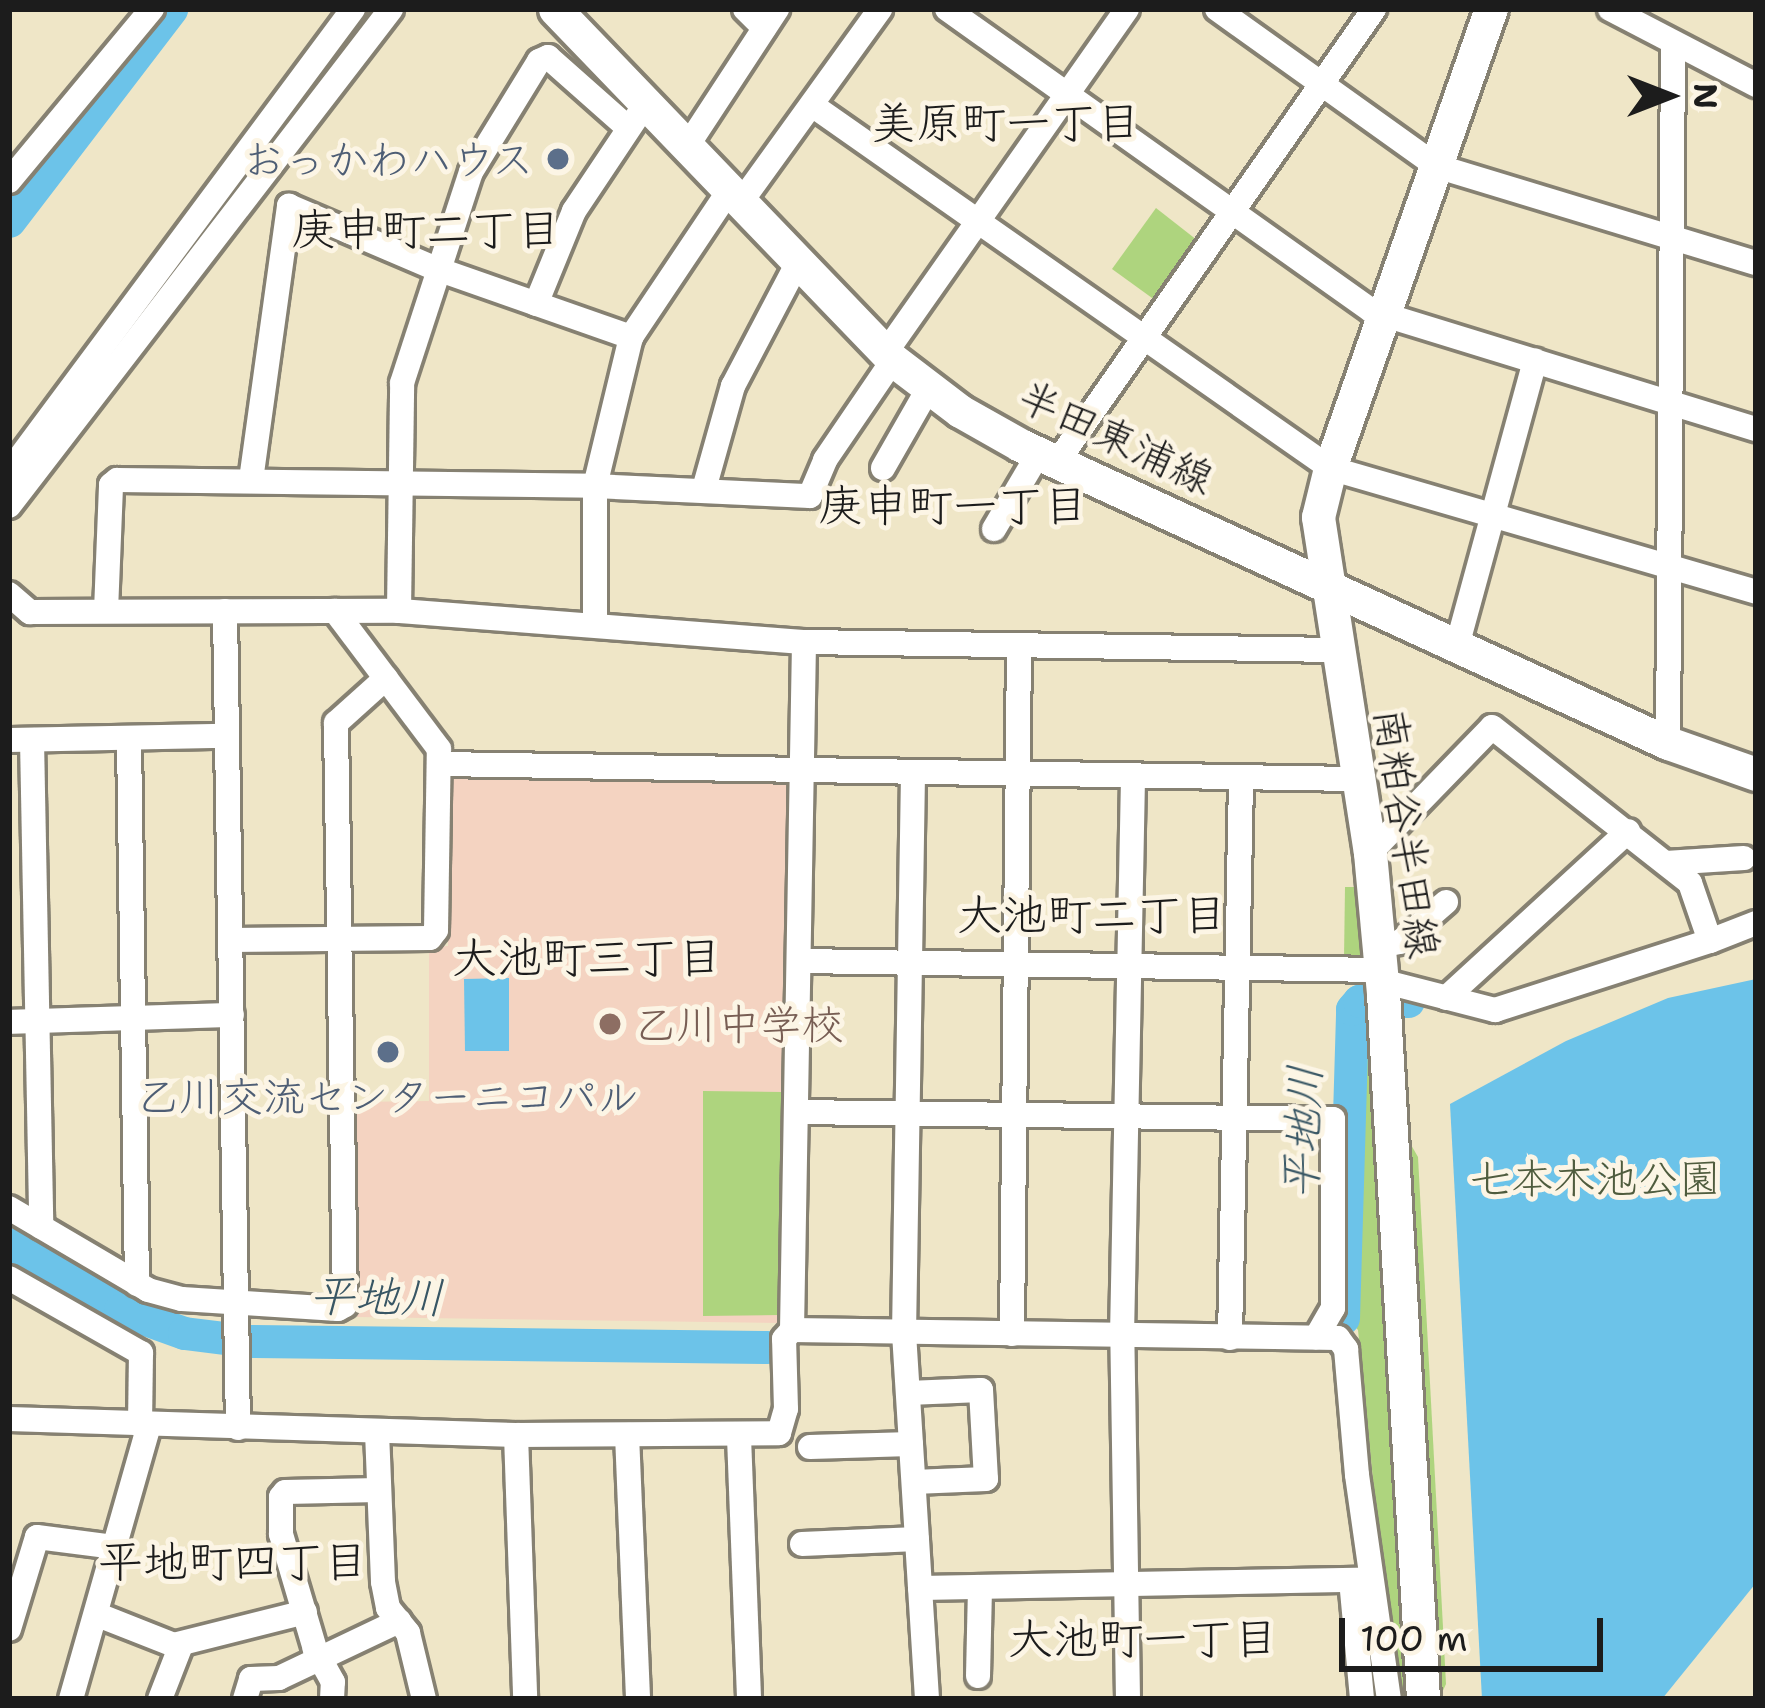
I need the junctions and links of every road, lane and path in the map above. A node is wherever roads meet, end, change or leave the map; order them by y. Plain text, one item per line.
1 (152, 9) edge
2 (353, 9) edge
3 (391, 9) edge
4 (554, 9) edge
5 (745, 9) edge
6 (880, 9) edge
7 (947, 9) edge
8 (1127, 9) edge
9 (1217, 9) edge
10 (1374, 9) edge
11 (1490, 9) edge
12 (1610, 9) edge
13 (771, 18) edge
14 (1673, 45) junction
15 (1322, 85) junction
16 (1756, 85) edge
17 (1067, 94) junction
18 (812, 105) junction
19 (637, 116) junction
20 (688, 145) junction
21 (1436, 166) junction
22 (12, 171) edge
23 (735, 196) junction
24 (1234, 211) junction
25 (978, 220) junction
26 (1672, 238) junction
27 (798, 262) junction
28 (1756, 263) edge
29 (437, 269) junction
30 (536, 304) junction
31 (1384, 315) junction
32 (631, 337) junction
33 (1144, 337) junction
34 (890, 356) junction
35 (1535, 360) junction
36 (928, 389) junction
37 (1673, 404) junction
38 (1756, 429) edge
39 (1048, 457) junction
40 (883, 468) dead end
41 (1330, 468) junction
42 (9, 472) edge
43 (251, 480) junction
44 (400, 485) junction
45 (596, 486) junction
46 (704, 489) junction
47 (9, 506) edge
48 (1494, 516) junction
49 (994, 529) dead end
50 (1671, 568) junction
51 (1326, 586) junction
52 (1756, 592) edge
53 (9, 594) edge
54 (106, 611) junction
55 (226, 611) junction
56 (334, 611) junction
57 (398, 611) junction
58 (595, 625) junction
59 (804, 642) junction
60 (1018, 645) junction
61 (1457, 646) junction
62 (1335, 650) junction
63 (386, 678) junction
64 (226, 736) junction
65 (129, 739) junction
66 (21, 740) edge
67 (1668, 743) junction
68 (440, 764) junction
69 (802, 772) junction
70 (913, 774) junction
71 (1756, 774) edge
72 (1018, 775) junction
73 (1133, 776) junction
74 (1240, 779) junction
75 (1357, 779) junction
76 (1628, 831) junction
77 (1370, 853) junction
78 (1744, 858) dead end
79 (1666, 863) junction
80 (1446, 902) dead end
81 (1756, 923) edge
82 (340, 938) junction
83 (230, 940) junction
84 (1710, 941) junction
85 (800, 961) junction
86 (910, 963) junction
87 (1015, 963) junction
88 (1129, 966) junction
89 (1239, 967) junction
90 (1381, 980) junction
91 (1446, 998) junction
92 (232, 1015) junction
93 (132, 1018) junction
94 (39, 1021) junction
95 (9, 1022) edge
96 (796, 1112) junction
97 (908, 1112) junction
98 (1016, 1116) junction
99 (1127, 1118) junction
100 (1236, 1120) junction
101 (9, 1208) edge
102 (41, 1227) junction
103 (9, 1278) edge
104 (137, 1284) junction
105 (237, 1308) junction
106 (791, 1330) junction
107 (904, 1333) junction
108 (1012, 1334) junction
109 (1122, 1336) junction
110 (1230, 1338) junction
111 (1334, 1342) junction
112 (908, 1393) junction
113 (9, 1419) edge
114 (145, 1425) junction
115 (238, 1428) junction
116 (376, 1432) junction
117 (516, 1435) junction
118 (627, 1435) junction
119 (739, 1438) junction
120 (911, 1444) junction
121 (810, 1447) dead end
122 (914, 1482) junction
123 (378, 1490) junction
124 (917, 1539) junction
125 (802, 1544) dead end
126 (116, 1546) junction
127 (17, 1577) edge
128 (1360, 1579) junction
129 (1126, 1583) junction
130 (920, 1588) junction
131 (980, 1588) junction
132 (305, 1612) junction
133 (98, 1615) junction
134 (399, 1621) junction
135 (9, 1629) edge
136 (181, 1645) junction
137 (319, 1656) junction
138 (978, 1676) dead end
139 (71, 1699) edge
140 (160, 1699) edge
141 (245, 1699) edge
142 (332, 1699) edge
143 (424, 1699) edge
144 (525, 1699) edge
145 (638, 1699) edge
146 (748, 1699) edge
147 (927, 1699) edge
148 (1128, 1699) edge
149 (1362, 1699) edge
150 (1389, 1699) edge
151 (1423, 1699) edge

1 - 22 street
2 - 42 street
3 - 47 street
4 - 19 main road, 半田東浦線
5 - 13 street
6 - 18 street
7 - 17 street
8 - 17 street
9 - 15 street
10 - 15 street
11 - 21 main road, 南粕谷半田線
12 - 14 street
13 - 20 street
14 - 16 street
14 - 26 street
15 - 21 street
15 - 24 street
17 - 24 street
17 - 25 street
18 - 23 street
18 - 25 street
19 - 20 main road, 半田東浦線
19 - 29 street
19 - 30 street
20 - 23 main road, 半田東浦線
21 - 26 street
21 - 31 main road, 南粕谷半田線
23 - 27 main road, 半田東浦線
23 - 32 street
24 - 31 street
24 - 33 street
25 - 33 street
25 - 34 street
26 - 28 street
26 - 37 street
27 - 34 main road, 半田東浦線
27 - 46 street
29 - 30 street
29 - 43 street
29 - 44 street
30 - 32 street
31 - 35 street
31 - 41 main road, 南粕谷半田線
32 - 45 street
33 - 39 street
33 - 41 street
34 - 36 main road, 半田東浦線
34 - 46 street
35 - 37 street
35 - 48 street
36 - 39 main road, 半田東浦線
36 - 40 street
37 - 38 street
37 - 50 street
39 - 49 street
39 - 51 main road, 半田東浦線
41 - 48 street
41 - 51 main road, 南粕谷半田線
43 - 44 street
43 - 54 street
44 - 45 street
44 - 57 street
45 - 46 street
45 - 58 street
48 - 50 street
48 - 61 street
50 - 52 street
50 - 67 street
51 - 61 main road, 半田東浦線
51 - 62 main road, 南粕谷半田線
53 - 54 street
54 - 55 street
55 - 56 street
55 - 64 street
56 - 57 street
56 - 63 street
57 - 58 street
58 - 59 street
59 - 60 street
59 - 69 street
60 - 62 street
60 - 72 street
61 - 67 main road, 半田東浦線
62 - 75 main road, 南粕谷半田線
63 - 68 street
63 - 82 street
64 - 65 street
64 - 83 street
65 - 66 street
65 - 93 street
66 - 94 street
67 - 71 main road, 半田東浦線
68 - 69 street
68 - 82 street
69 - 70 street
69 - 85 street
70 - 72 street
70 - 86 street
72 - 73 street
72 - 87 street
73 - 74 street
73 - 88 street
74 - 75 street
74 - 89 street
75 - 77 main road, 南粕谷半田線
76 - 77 street
76 - 79 street
76 - 91 street
77 - 90 main road, 南粕谷半田線
78 - 79 street
79 - 84 street
80 - 90 street
81 - 84 street
82 - 83 street
82 - 105 street
83 - 92 street
84 - 91 street
85 - 86 street
85 - 96 street
86 - 87 street
86 - 97 street
87 - 88 street
87 - 98 street
88 - 89 street
88 - 99 street
89 - 90 street
89 - 100 street
90 - 91 street
90 - 151 main road, 南粕谷半田線
92 - 93 street
92 - 105 street
93 - 94 street
93 - 104 street
94 - 95 street
94 - 102 street
96 - 97 street
96 - 106 street
97 - 98 street
97 - 107 street
98 - 99 street
98 - 108 street
99 - 100 street
99 - 109 street
100 - 110 street
100 - 111 street
101 - 102 street
102 - 104 street
103 - 114 street
104 - 105 street
105 - 115 street
106 - 107 street
106 - 119 street
107 - 108 street
107 - 112 street
108 - 109 street
109 - 110 street
109 - 129 street
110 - 111 street
111 - 128 street
112 - 120 street
112 - 122 street
113 - 114 street
114 - 115 street
114 - 126 street
115 - 116 street
116 - 117 street
116 - 123 street
117 - 118 street
117 - 144 street
118 - 119 street
118 - 145 street
119 - 146 street
120 - 121 street
120 - 122 street
122 - 124 street
123 - 132 street
123 - 134 street
124 - 125 street
124 - 130 street
126 - 127 street
126 - 133 street
127 - 135 street
128 - 129 street
128 - 149 street
128 - 150 street
129 - 131 street
129 - 148 street
130 - 131 street
130 - 147 street
131 - 138 street
132 - 136 street
132 - 137 street
133 - 136 street
133 - 139 street
134 - 137 street
134 - 143 street
136 - 140 street
137 - 141 street
137 - 142 street

